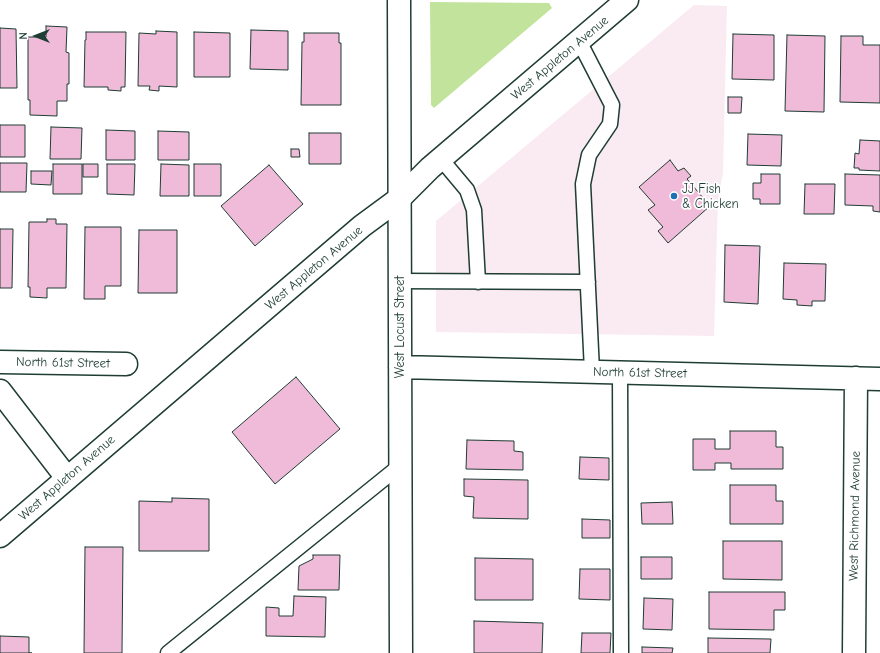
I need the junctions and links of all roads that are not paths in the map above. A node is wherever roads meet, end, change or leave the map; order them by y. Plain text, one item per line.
1 (399, 0) edge
2 (627, 0) edge
3 (579, 41) junction
4 (441, 159) junction
5 (400, 198) junction
6 (400, 281) junction
7 (478, 282) junction
8 (588, 282) junction
9 (0, 362) edge
10 (126, 364) dead end
11 (400, 367) junction
12 (592, 371) junction
13 (620, 372) junction
14 (856, 378) junction
15 (880, 379) edge
16 (0, 391) edge
17 (401, 465) junction
18 (67, 478) junction
19 (0, 536) edge
20 (168, 653) edge
21 (402, 653) edge
22 (622, 653) edge
23 (854, 653) edge

1 - 5 street, West Locust Street
2 - 3 street, West Appleton Avenue
3 - 4 street, West Appleton Avenue
3 - 8 lane
4 - 5 street, West Appleton Avenue
4 - 7 lane
5 - 6 street, West Locust Street
5 - 18 street, West Appleton Avenue
6 - 7 lane
6 - 11 street, West Locust Street
7 - 8 lane
8 - 12 lane
9 - 10 street, North 61st Street
11 - 12 street, North 61st Street
11 - 17 street, West Locust Street
12 - 13 street, North 61st Street
13 - 14 street, North 61st Street
13 - 22 lane
14 - 15 street, North 61st Street
14 - 23 street, West Richmond Avenue
16 - 18 street
17 - 20 lane
17 - 21 street, West Locust Street
18 - 19 street, West Appleton Avenue

